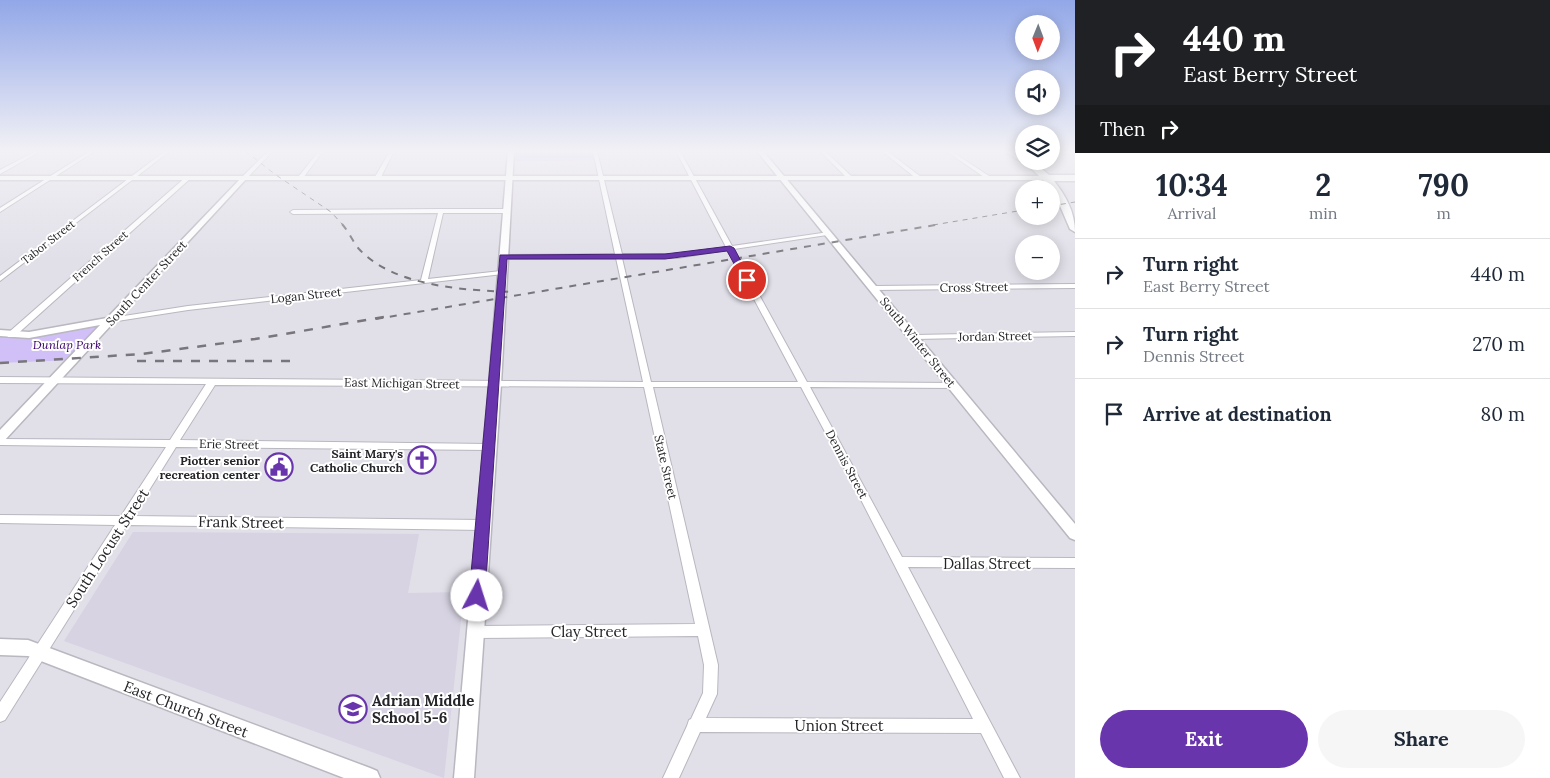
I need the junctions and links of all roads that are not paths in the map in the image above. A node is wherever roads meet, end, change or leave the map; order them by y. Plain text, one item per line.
1 (35, 187) edge
2 (121, 187) edge
3 (178, 187) edge
4 (237, 187) edge
5 (507, 187) edge
6 (603, 187) edge
7 (697, 187) edge
8 (790, 187) edge
9 (1054, 187) edge
10 (0, 210) edge
11 (506, 211) junction
12 (294, 212) dead end
13 (441, 212) junction
14 (1072, 216) edge
15 (1075, 228) edge
16 (827, 233) junction
17 (730, 248) junction
18 (503, 257) junction
19 (619, 257) junction
20 (501, 273) junction
21 (0, 280) edge
22 (424, 282) junction
23 (1075, 286) edge
24 (874, 288) junction
25 (111, 320) junction
26 (0, 333) edge
27 (1075, 334) edge
28 (11, 335) junction
29 (915, 337) junction
30 (0, 380) edge
31 (55, 380) junction
32 (213, 381) junction
33 (495, 384) junction
34 (648, 384) junction
35 (804, 385) junction
36 (953, 385) junction
37 (0, 438) edge
38 (0, 442) edge
39 (174, 443) junction
40 (489, 447) junction
41 (0, 519) edge
42 (125, 520) junction
43 (483, 525) junction
44 (1075, 534) edge
45 (898, 562) junction
46 (1075, 563) edge
47 (704, 630) junction
48 (474, 632) junction
49 (0, 647) edge
50 (40, 652) junction
51 (0, 715) edge
52 (694, 725) junction
53 (985, 726) junction
54 (370, 778) edge
55 (464, 778) edge
56 (670, 778) edge
57 (1012, 778) edge

1 - 10 street
2 - 21 street, Tabor Street
3 - 28 street, French Street
4 - 25 street, South Center Street
5 - 11 street
6 - 19 street, State Street
7 - 17 street, Dennis Street
8 - 16 street, South Winter Street
9 - 14 main road
11 - 13 street
11 - 18 street
12 - 13 street
13 - 22 street
14 - 15 main road
16 - 17 street
16 - 24 street, South Winter Street
17 - 19 street
17 - 35 street, Dennis Street
18 - 19 street
18 - 20 street
19 - 34 street, State Street
20 - 22 street, Logan Street
20 - 33 street
22 - 25 street, Logan Street
23 - 24 street, Cross Street
24 - 29 street, South Winter Street
25 - 28 street
25 - 31 street, South Center Street
26 - 28 street
27 - 29 street, Jordan Street
29 - 36 street, South Winter Street
30 - 31 street, East Michigan Street
31 - 32 street, East Michigan Street
31 - 37 street, South Center Street
32 - 33 street, East Michigan Street
32 - 39 street, South Locust Street
33 - 34 street, East Michigan Street
33 - 40 street
34 - 35 street, East Michigan Street
34 - 47 street, State Street
35 - 36 street, East Michigan Street
35 - 45 street, Dennis Street
36 - 44 street, South Winter Street
38 - 39 street, Erie Street
39 - 40 street, Erie Street
39 - 42 street, South Locust Street
40 - 43 street
41 - 42 street, Frank Street
42 - 43 street, Frank Street
42 - 50 street, South Locust Street
43 - 48 street
45 - 46 street, Dallas Street
45 - 53 street, Dennis Street
47 - 48 street, Clay Street
47 - 52 street, State Street
48 - 55 street
49 - 50 street, East Church Street
50 - 51 street, South Locust Street
50 - 54 street, East Church Street
52 - 53 street, Union Street
52 - 56 street, State Street
53 - 57 street, Dennis Street

